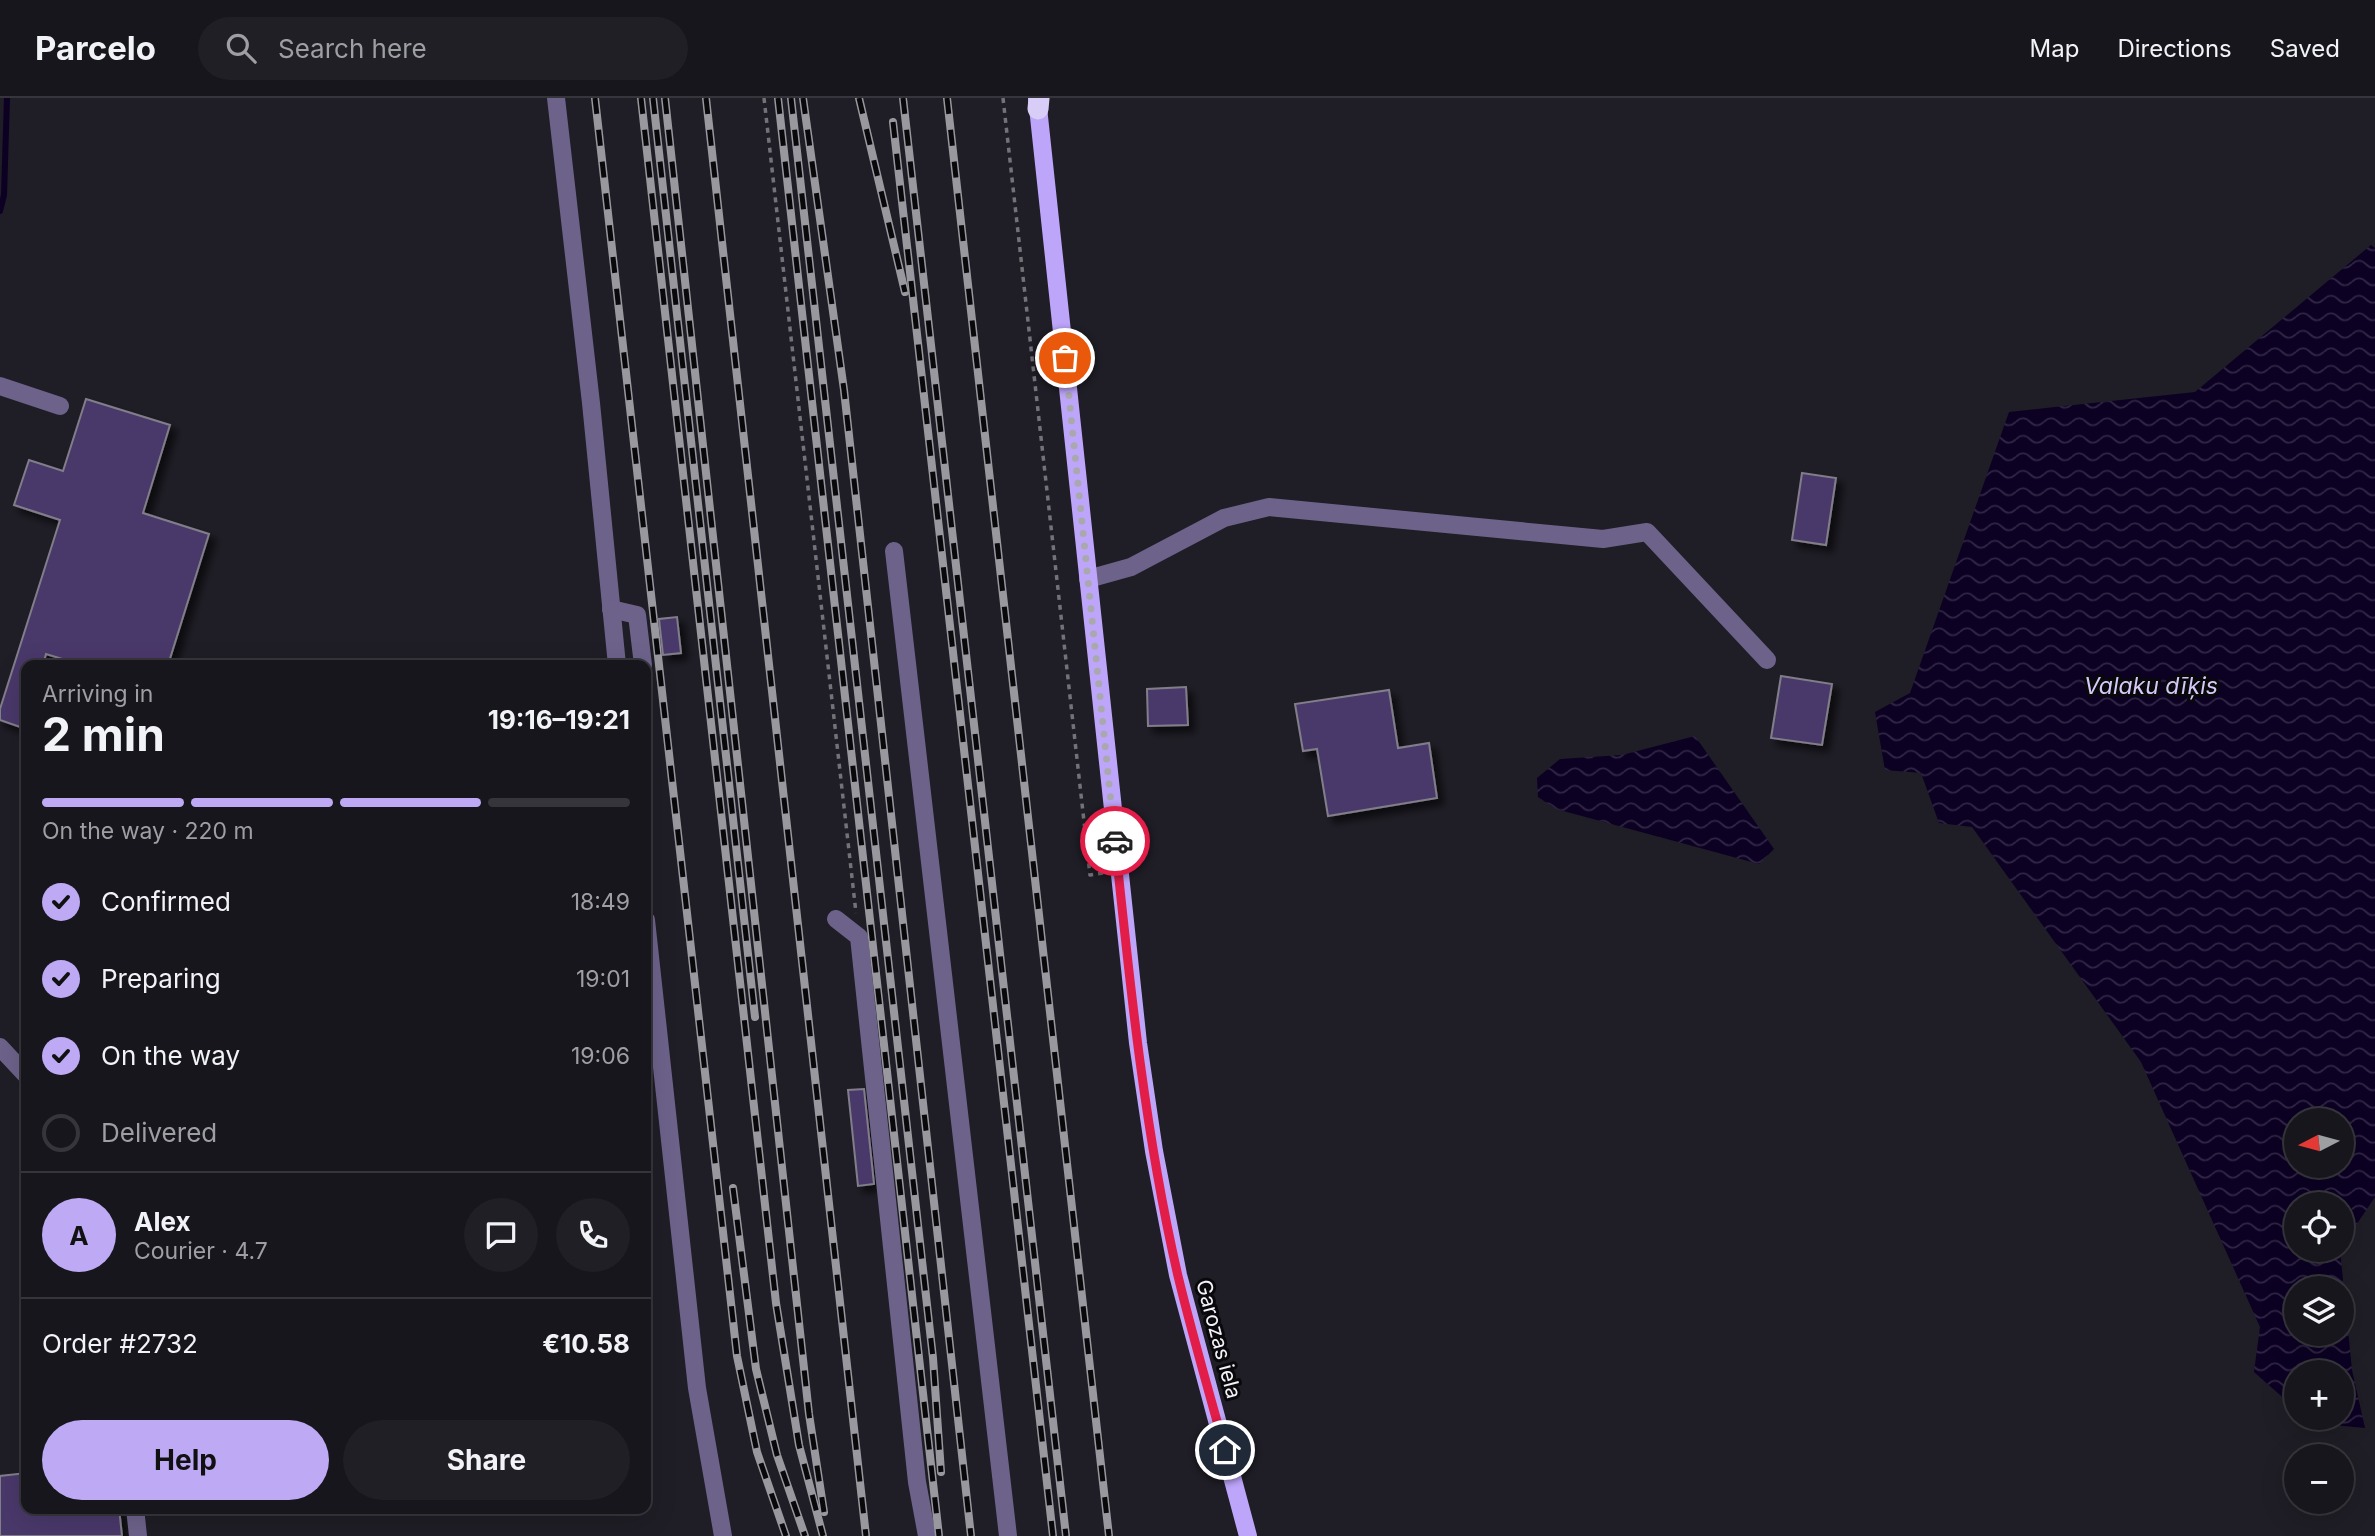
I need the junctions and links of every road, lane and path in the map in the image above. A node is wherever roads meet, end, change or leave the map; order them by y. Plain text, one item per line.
1 (556, 98) edge
2 (764, 98) edge
3 (1003, 98) edge
4 (1038, 102) edge
5 (0, 386) edge
6 (60, 406) dead end
7 (894, 551) dead end
8 (1088, 579) junction
9 (611, 610) junction
10 (616, 660) edge
11 (642, 660) edge
12 (1767, 660) dead end
13 (1090, 875) dead end
14 (836, 919) dead end
15 (859, 937) junction
16 (651, 966) edge
17 (0, 1047) edge
18 (21, 1070) edge
19 (136, 1514) edge
20 (138, 1536) edge
21 (723, 1536) edge
22 (927, 1536) edge
23 (1008, 1536) edge
24 (1248, 1536) edge

1 - 9 street
2 - 15 path
3 - 13 path
4 - 8 main road, Garozas iela
5 - 6 street
7 - 23 street
8 - 12 street
8 - 24 main road, Garozas iela
9 - 10 street
9 - 11 street
14 - 15 street
15 - 22 street
16 - 21 street
17 - 18 street
19 - 20 street

